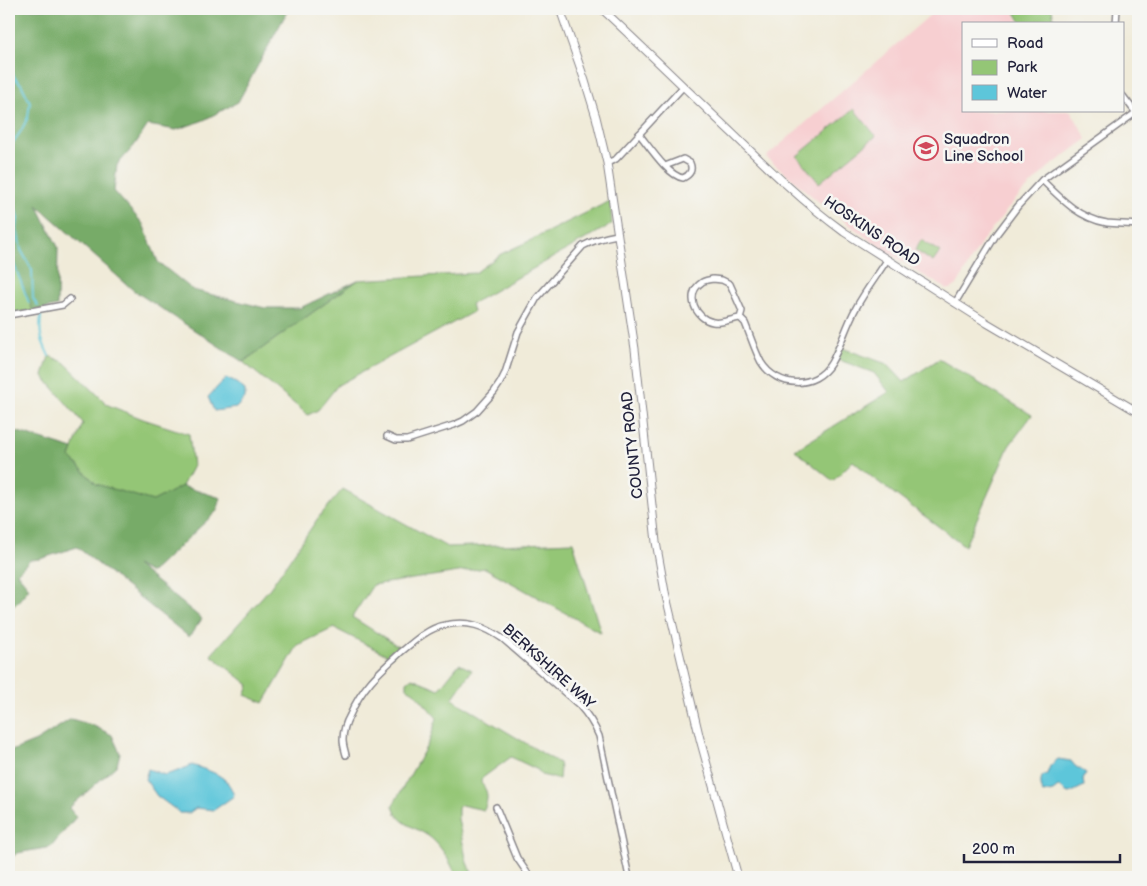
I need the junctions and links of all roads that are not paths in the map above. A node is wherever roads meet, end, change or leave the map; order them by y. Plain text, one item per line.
1 (560, 9) edge
2 (602, 9) edge
3 (1117, 9) edge
4 (1116, 22) edge
5 (683, 87) junction
6 (1124, 97) edge
7 (1137, 112) edge
8 (639, 134) junction
9 (606, 163) junction
10 (665, 166) junction
11 (1042, 180) junction
12 (1138, 225) edge
13 (618, 235) junction
14 (887, 260) junction
15 (70, 299) dead end
16 (955, 303) junction
17 (9, 315) edge
18 (740, 318) junction
19 (1138, 412) edge
20 (387, 436) dead end
21 (346, 755) dead end
22 (496, 808) dead end
23 (530, 877) edge
24 (629, 877) edge
25 (738, 877) edge

1 - 9 street, COUNTY ROAD
2 - 5 street, HOSKINS ROAD
3 - 4 street
5 - 8 street
5 - 14 street, HOSKINS ROAD
6 - 7 street
7 - 11 street
8 - 9 street
8 - 10 street
9 - 13 street, COUNTY ROAD
10 - 10 street
11 - 12 street
11 - 16 street
13 - 20 street
13 - 25 street, COUNTY ROAD
14 - 16 street, HOSKINS ROAD
14 - 18 street
15 - 17 street
16 - 19 street, HOSKINS ROAD
18 - 18 street
21 - 24 street, BERKSHIRE WAY
22 - 23 street

